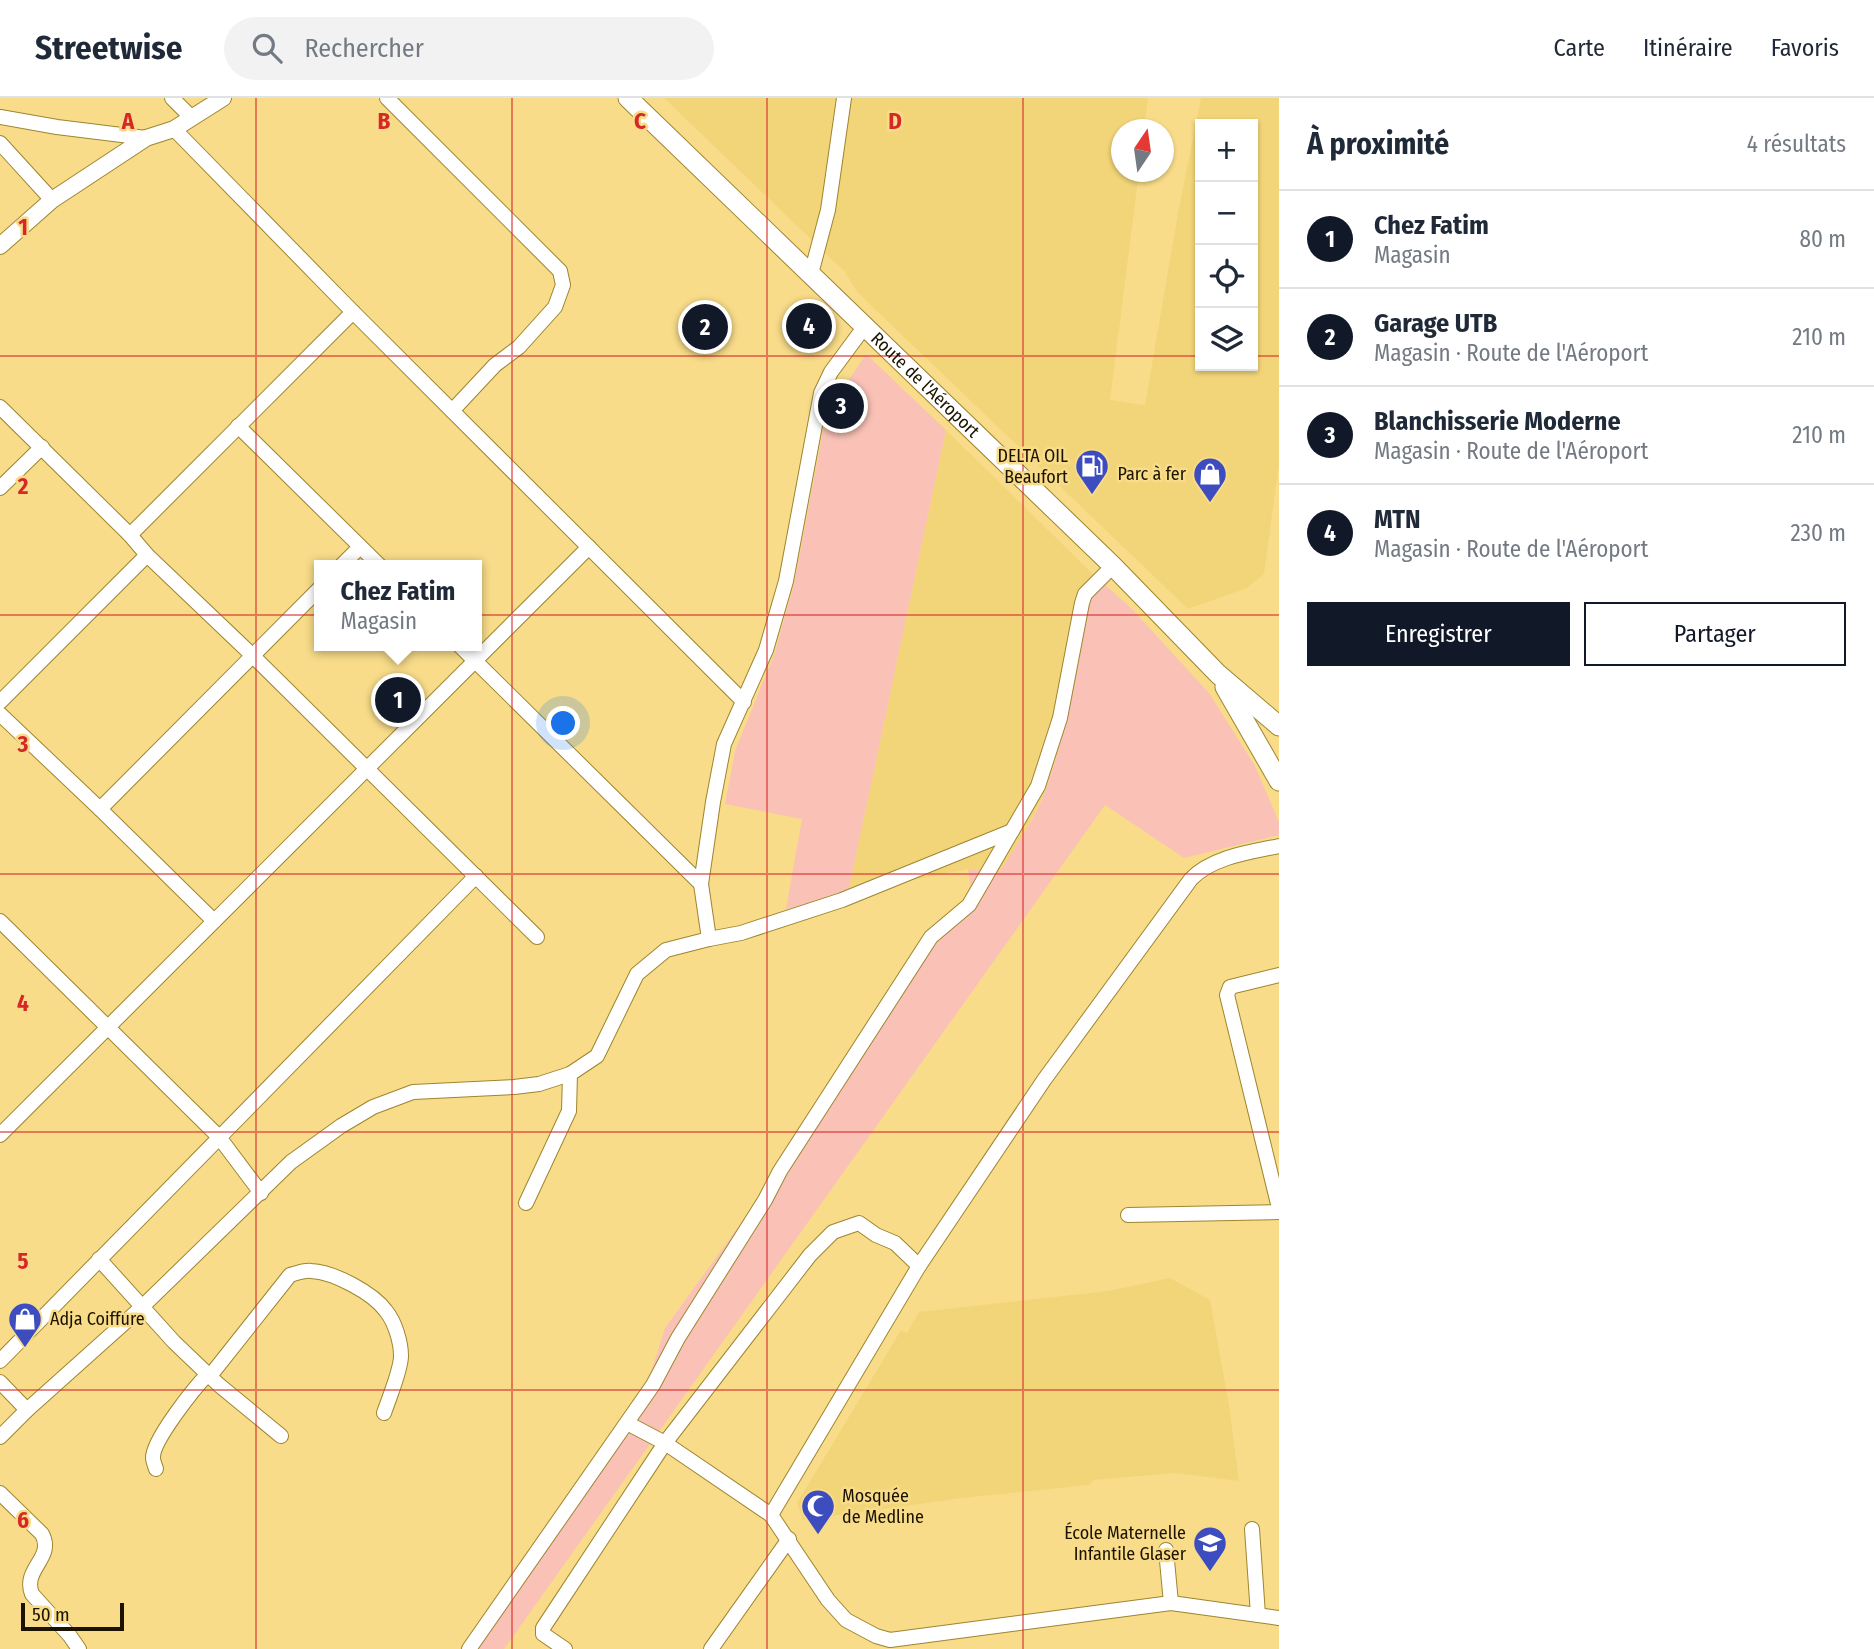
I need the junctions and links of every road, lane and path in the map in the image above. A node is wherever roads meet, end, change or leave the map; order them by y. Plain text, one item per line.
1 (172, 98) edge
2 (223, 98) edge
3 (387, 98) edge
4 (628, 98) edge
5 (844, 98) edge
6 (0, 117) edge
7 (192, 118) junction
8 (174, 129) junction
9 (146, 138) junction
10 (0, 143) edge
11 (52, 200) junction
12 (0, 246) edge
13 (811, 274) junction
14 (353, 312) junction
15 (865, 326) junction
16 (0, 407) edge
17 (453, 411) junction
18 (238, 426) junction
19 (42, 447) junction
20 (0, 488) edge
21 (130, 534) junction
22 (360, 547) junction
23 (589, 547) junction
24 (147, 555) junction
25 (347, 560) edge
26 (374, 560) edge
27 (1112, 566) junction
28 (314, 594) edge
29 (465, 651) edge
30 (253, 656) junction
31 (474, 660) junction
32 (1218, 674) junction
33 (0, 702) edge
34 (744, 702) junction
35 (0, 714) edge
36 (1279, 726) edge
37 (367, 769) junction
38 (1279, 781) edge
39 (100, 809) junction
40 (1012, 831) junction
41 (1279, 846) edge
42 (476, 876) junction
43 (701, 884) junction
44 (0, 921) edge
45 (214, 921) junction
46 (537, 937) dead end
47 (709, 939) junction
48 (1279, 975) edge
49 (108, 1028) junction
50 (570, 1074) junction
51 (0, 1135) edge
52 (219, 1138) junction
53 (261, 1192) junction
54 (527, 1203) dead end
55 (1279, 1210) edge
56 (1128, 1215) dead end
57 (99, 1259) junction
58 (919, 1266) junction
59 (142, 1307) junction
60 (0, 1361) edge
61 (209, 1375) junction
62 (0, 1382) edge
63 (27, 1410) junction
64 (384, 1413) dead end
65 (626, 1423) junction
66 (281, 1436) dead end
67 (0, 1437) edge
68 (665, 1443) junction
69 (156, 1469) dead end
70 (0, 1493) edge
71 (772, 1515) junction
72 (1252, 1529) dead end
73 (789, 1539) junction
74 (1166, 1550) dead end
75 (1171, 1603) junction
76 (1258, 1615) junction
77 (1279, 1618) edge
78 (887, 1645) edge
79 (79, 1649) edge
80 (470, 1649) edge
81 (565, 1649) edge
82 (711, 1649) edge

1 - 7 street
2 - 7 street
3 - 17 street
4 - 13 main road, Route de l'Aéroport
5 - 13 street
6 - 9 street
7 - 8 street
8 - 9 street
8 - 14 street
9 - 11 street
10 - 11 street
11 - 12 street
13 - 15 main road, Route de l'Aéroport
14 - 17 street
14 - 18 street
15 - 27 main road, Route de l'Aéroport
15 - 34 street
16 - 19 street
17 - 23 street
18 - 21 street
18 - 22 street
19 - 20 street
19 - 21 street
21 - 24 street
22 - 25 street
22 - 26 street
23 - 31 street
23 - 34 street
24 - 30 street
24 - 33 street
27 - 32 main road, Route de l'Aéroport
27 - 40 street
28 - 30 street
29 - 31 street
30 - 37 street
30 - 39 street
31 - 37 street
31 - 43 street
32 - 36 main road, Route de l'Aéroport
32 - 38 main road, Route de l'Aéroport
34 - 43 street
35 - 39 street
37 - 42 street
37 - 45 street
39 - 45 street
40 - 47 street
40 - 65 street
41 - 58 street
42 - 46 street
42 - 52 street
43 - 47 street
44 - 49 street
45 - 49 street
47 - 50 street
48 - 55 street
49 - 51 street
49 - 52 street
50 - 53 street
50 - 54 street
52 - 53 street
52 - 57 street
53 - 59 street
55 - 56 street
57 - 59 street
57 - 60 street
58 - 68 street
58 - 71 street
59 - 61 street
59 - 63 street
61 - 64 street
61 - 66 street
61 - 69 street
62 - 63 street
63 - 67 street
65 - 68 street
65 - 80 street
68 - 71 street
68 - 81 street
70 - 79 street
71 - 73 street
72 - 76 street
73 - 78 street
73 - 82 street
74 - 75 street
75 - 76 street
75 - 78 street
76 - 77 street

